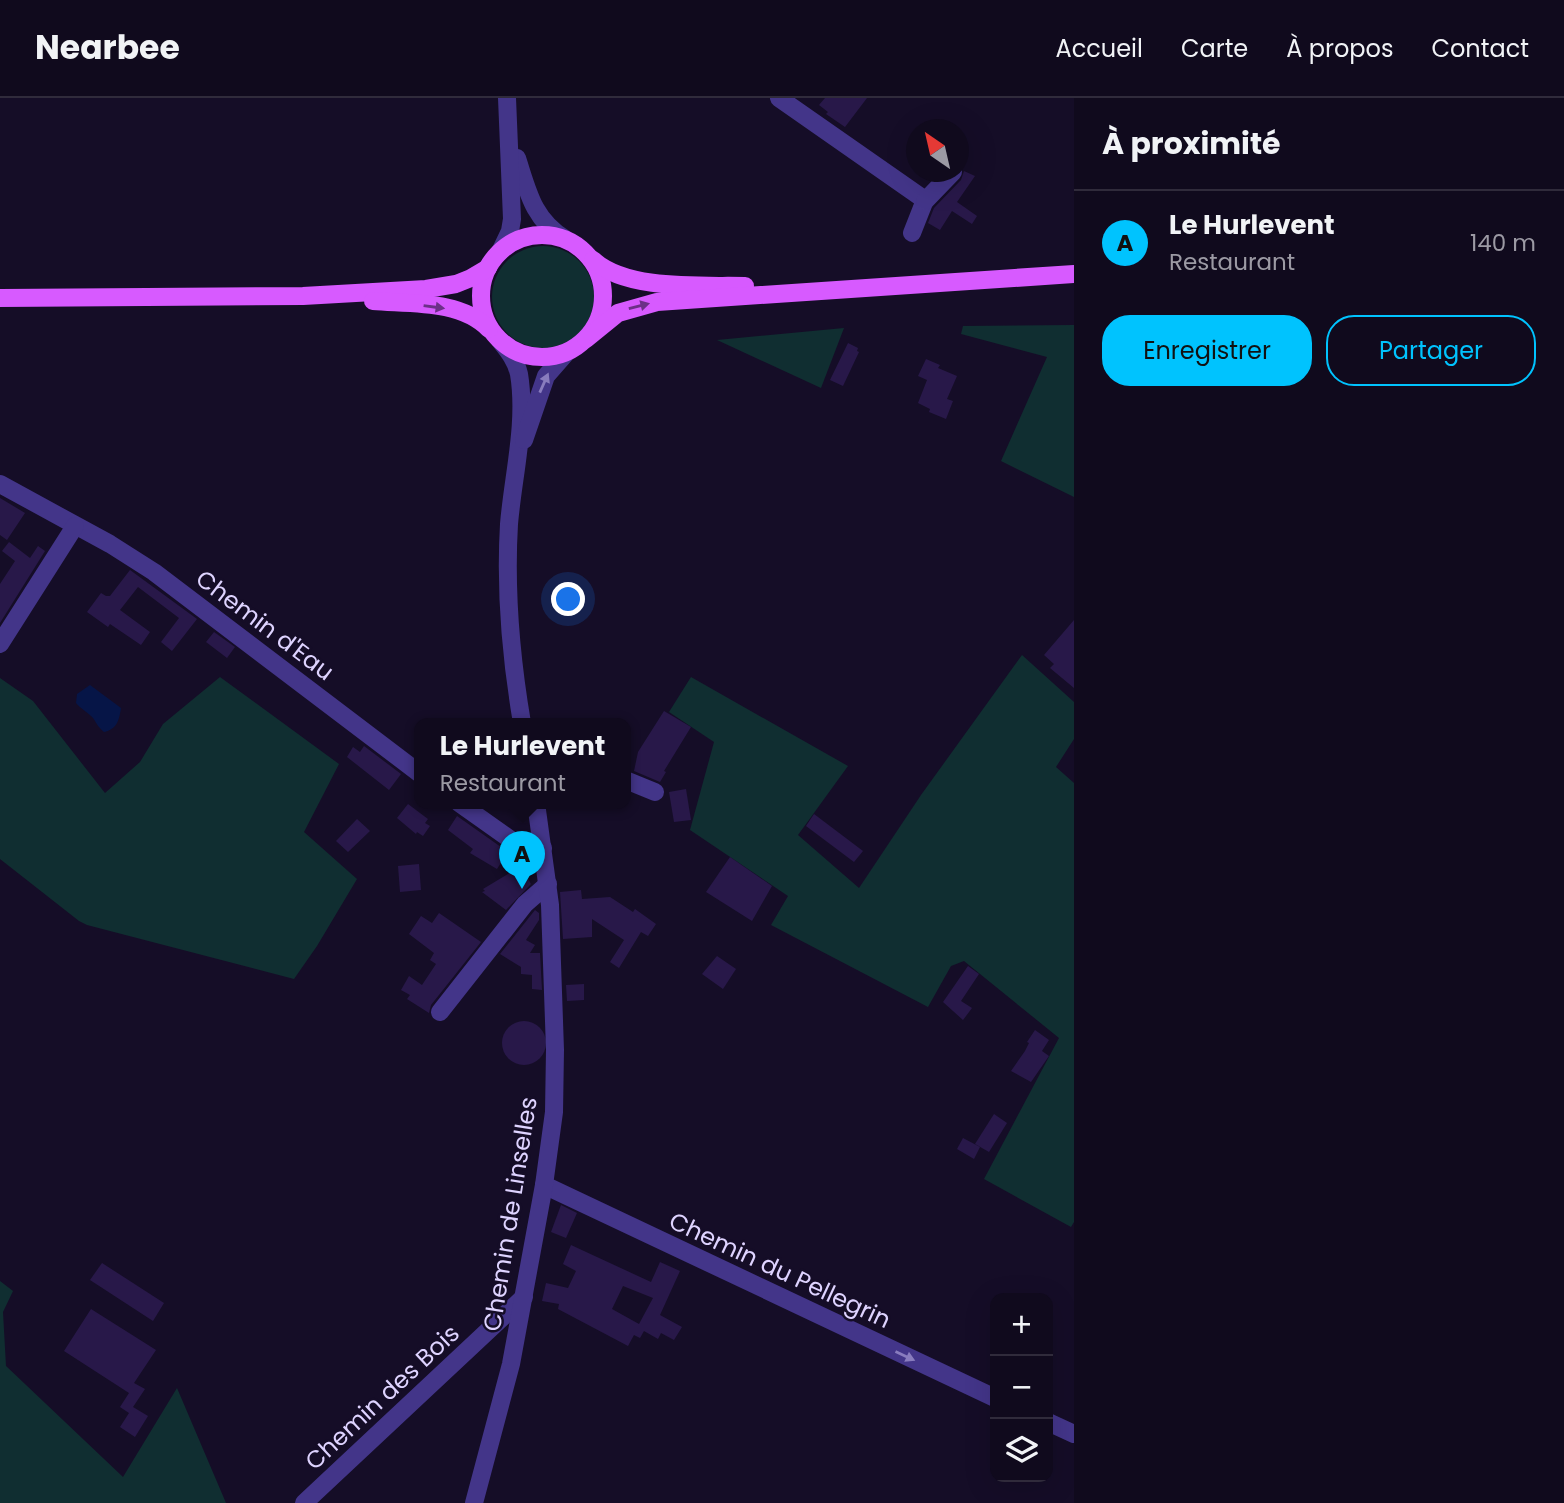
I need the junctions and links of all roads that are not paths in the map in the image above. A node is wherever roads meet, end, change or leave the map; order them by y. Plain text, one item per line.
1 (507, 98) edge
2 (779, 98) edge
3 (510, 137) junction
4 (943, 182) edge
5 (925, 201) junction
6 (912, 233) dead end
7 (565, 239) junction
8 (500, 251) junction
9 (589, 257) junction
10 (488, 268) junction
11 (1074, 274) edge
12 (829, 290) junction
13 (303, 296) junction
14 (0, 298) edge
15 (496, 337) junction
16 (586, 339) junction
17 (567, 352) junction
18 (516, 467) junction
19 (0, 484) edge
20 (75, 526) junction
21 (0, 644) edge
22 (521, 718) edge
23 (414, 769) edge
24 (631, 782) edge
25 (654, 792) dead end
26 (467, 809) edge
27 (537, 809) edge
28 (543, 848) junction
29 (548, 884) junction
30 (440, 1012) dead end
31 (544, 1185) junction
32 (524, 1297) junction
33 (990, 1396) edge
34 (1053, 1424) edge
35 (1074, 1434) edge
36 (304, 1503) edge
37 (474, 1503) edge

1 - 3 street
2 - 5 street
3 - 7 street
3 - 8 street
4 - 5 street
5 - 6 street
7 - 8 main road
7 - 9 main road
8 - 10 main road
9 - 12 main road
9 - 16 main road
10 - 13 main road
10 - 15 main road
11 - 12 main road
16 -> 12 main road
13 - 14 main road
13 -> 15 main road
15 - 17 main road
15 - 18 street
16 - 17 main road
18 -> 17 street
18 - 22 street
19 - 20 street, Chemin d'Eau
20 - 21 street
20 - 23 street, Chemin d'Eau
24 - 25 street
26 - 28 street
27 - 28 street, Chemin de Linselles
28 - 29 street, Chemin de Linselles
29 - 30 street
29 - 31 street, Chemin de Linselles
31 - 32 street, Chemin de Linselles
31 -> 33 street, Chemin du Pellegrin
32 - 36 street, Chemin des Bois
32 - 37 street, Chemin de Linselles
34 - 35 street

